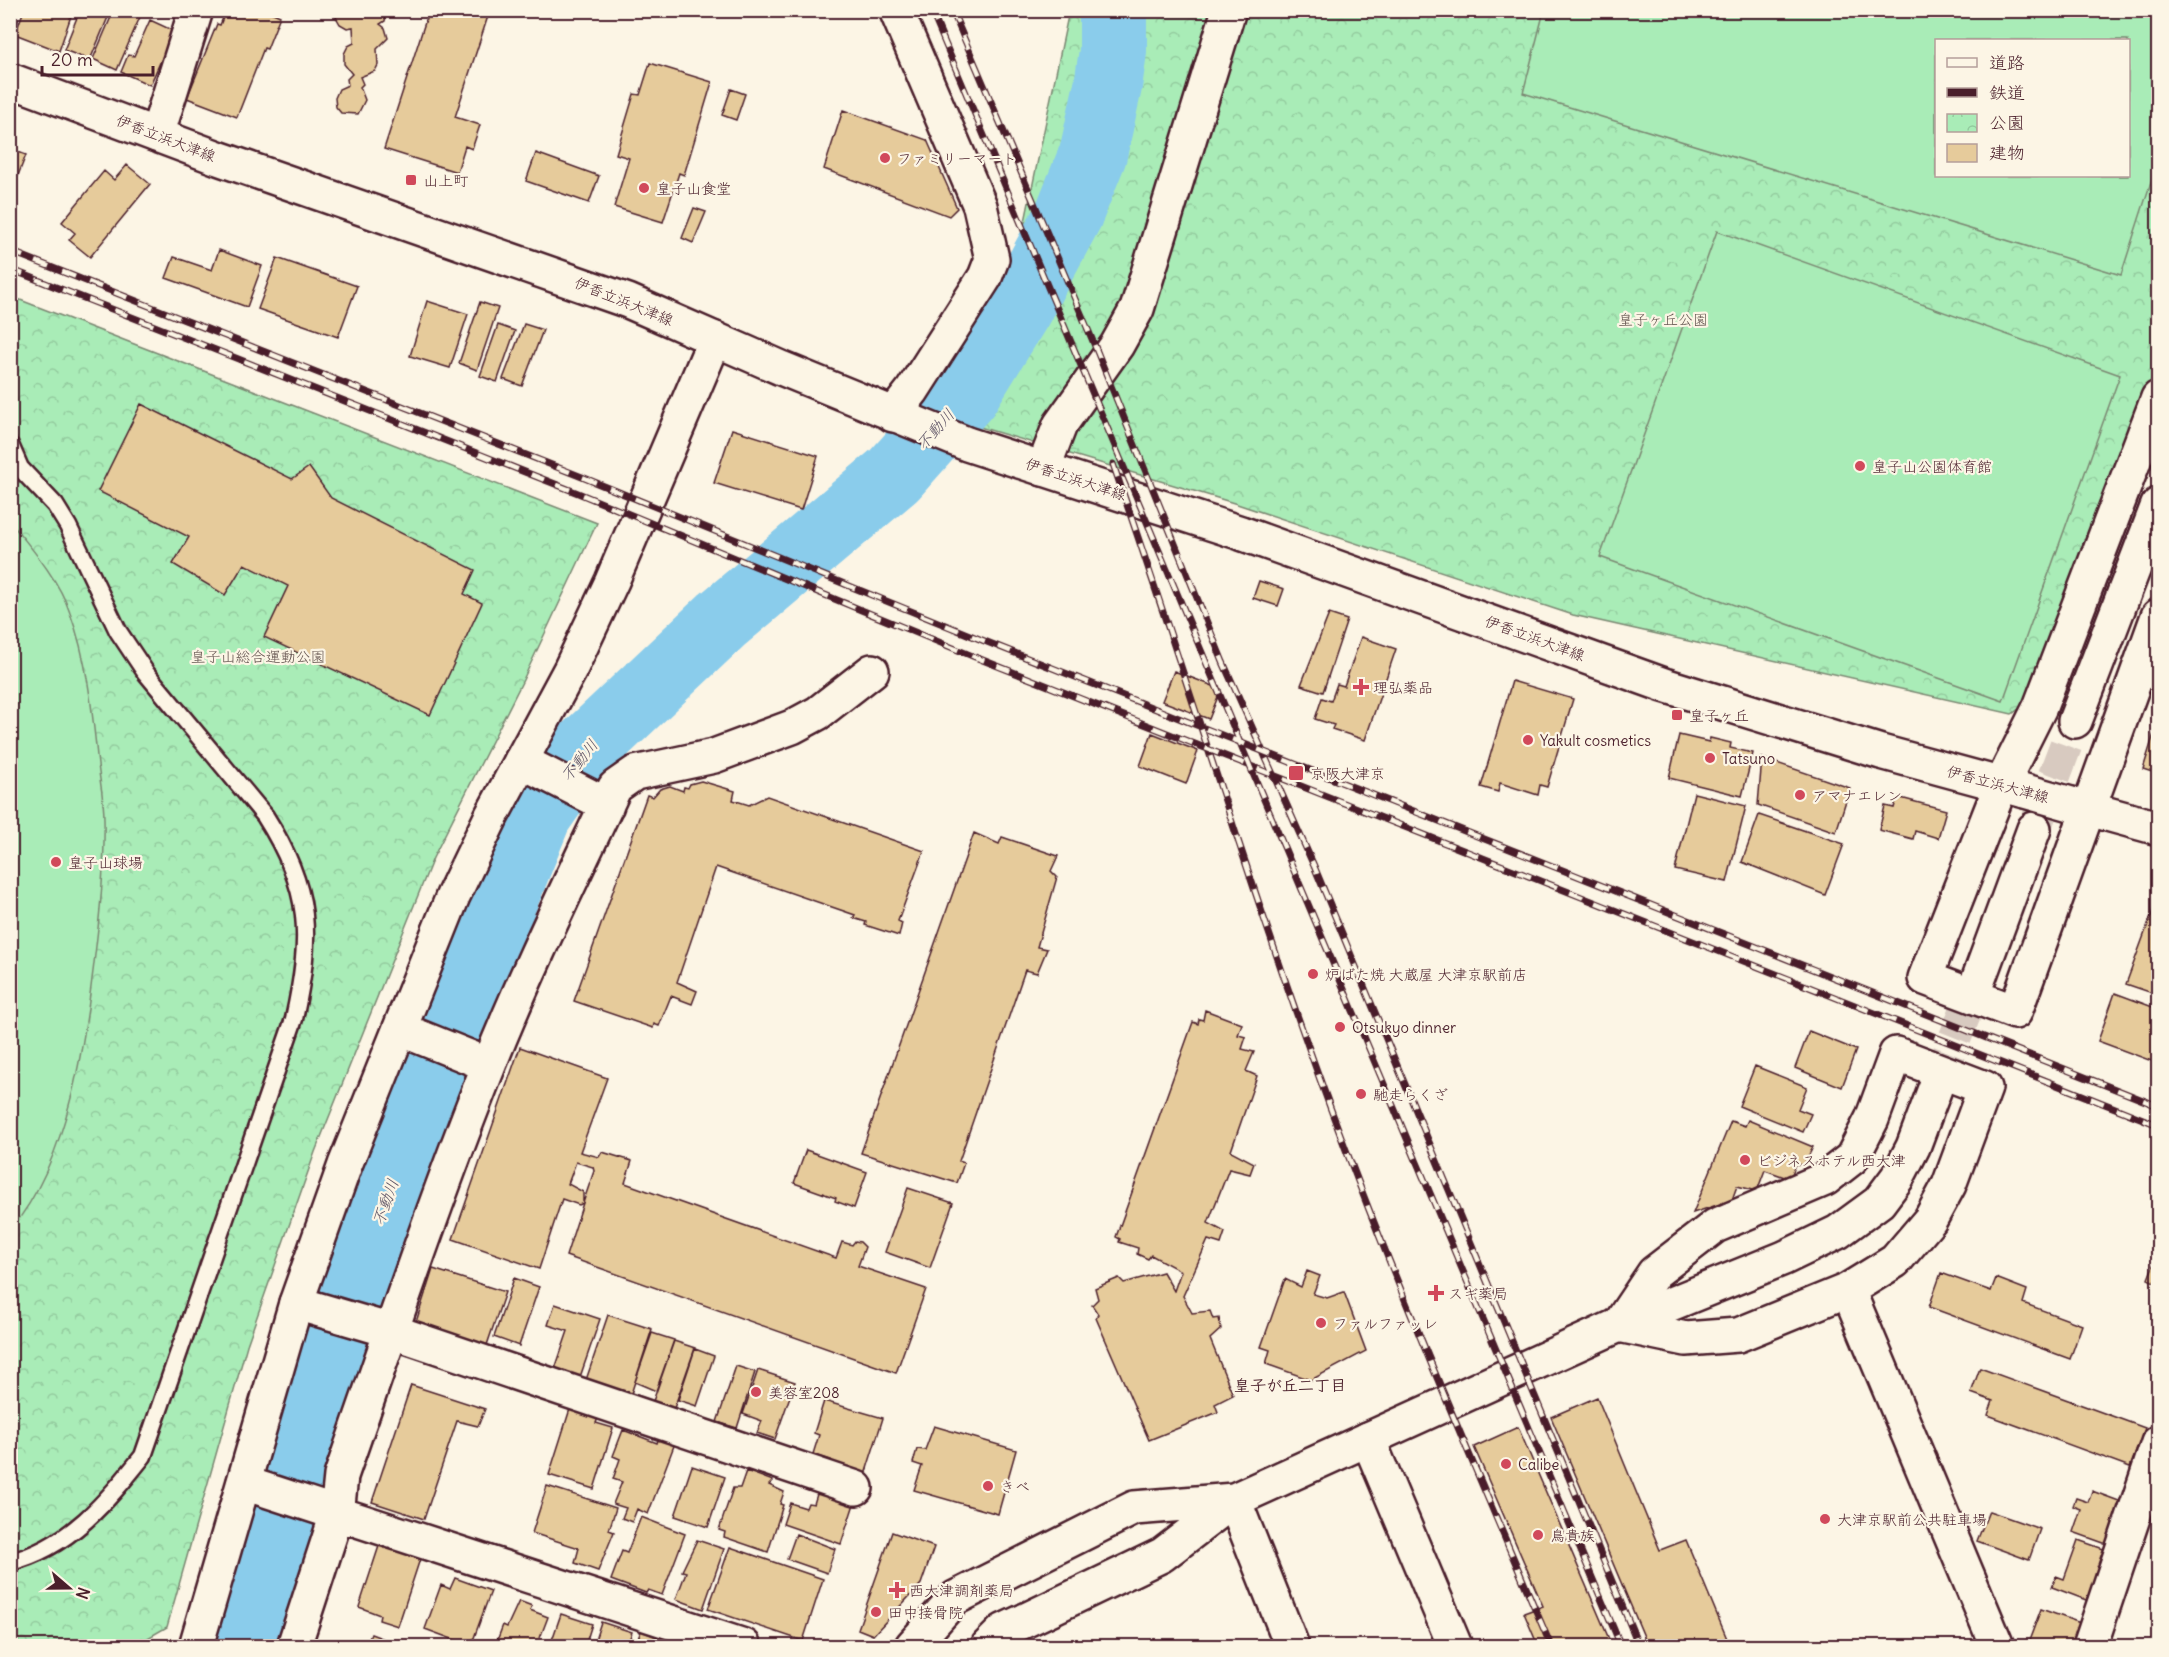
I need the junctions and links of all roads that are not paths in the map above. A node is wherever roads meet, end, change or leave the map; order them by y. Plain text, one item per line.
1 (196, 10) edge
2 (896, 10) edge
3 (1229, 10) edge
4 (10, 80) edge
5 (157, 135) junction
6 (715, 339) junction
7 (2158, 398) edge
8 (897, 417) junction
9 (10, 445) edge
10 (1043, 469) junction
11 (2158, 506) edge
12 (2158, 616) edge
13 (872, 671) dead end
14 (2075, 721) tunnel mouth
15 (522, 762) junction
16 (2013, 788) junction
17 (606, 805) junction
18 (2080, 806) junction
19 (2158, 828) edge
20 (2034, 829) tunnel mouth
21 (1979, 978) tunnel mouth
22 (402, 1030) junction
23 (488, 1064) junction
24 (1937, 1083) tunnel mouth
25 (1848, 1290) junction
26 (298, 1303) junction
27 (1619, 1325) junction
28 (390, 1331) junction
29 (1368, 1439) junction
30 (2158, 1443) edge
31 (245, 1483) junction
32 (856, 1488) dead end
33 (1233, 1500) junction
34 (336, 1514) junction
35 (10, 1562) edge
36 (196, 1647) edge
37 (294, 1647) edge
38 (744, 1647) edge
39 (912, 1647) edge
40 (988, 1647) edge
41 (1292, 1647) edge
42 (1455, 1647) edge
43 (1997, 1647) edge
44 (2090, 1647) edge

1 - 5 street
2 - 8 street
3 - 10 street
4 - 5 street, 伊香立浜大津線
5 - 6 street, 伊香立浜大津線
6 - 8 street, 伊香立浜大津線
6 - 15 street
7 - 16 street
8 - 10 street, 伊香立浜大津線
9 - 35 lane
10 - 16 street, 伊香立浜大津線
11 - 14 street
12 - 18 street
13 - 17 street
15 - 17 street
15 - 22 street
16 - 18 street, 伊香立浜大津線, bridge
16 - 18 street
17 - 23 street
18 - 19 street, 伊香立浜大津線
20 - 21 street
22 - 23 street
22 - 26 street
23 - 28 street
24 - 27 street
25 - 27 street
25 - 27 street
25 - 43 street
26 - 28 street
26 - 31 street
27 - 29 street
28 - 32 street
28 - 34 street
29 - 33 street
29 - 42 street
30 - 44 street
31 - 34 street
31 - 36 street
33 - 39 street
33 - 40 street
33 - 41 street
34 - 37 street
34 - 38 street

